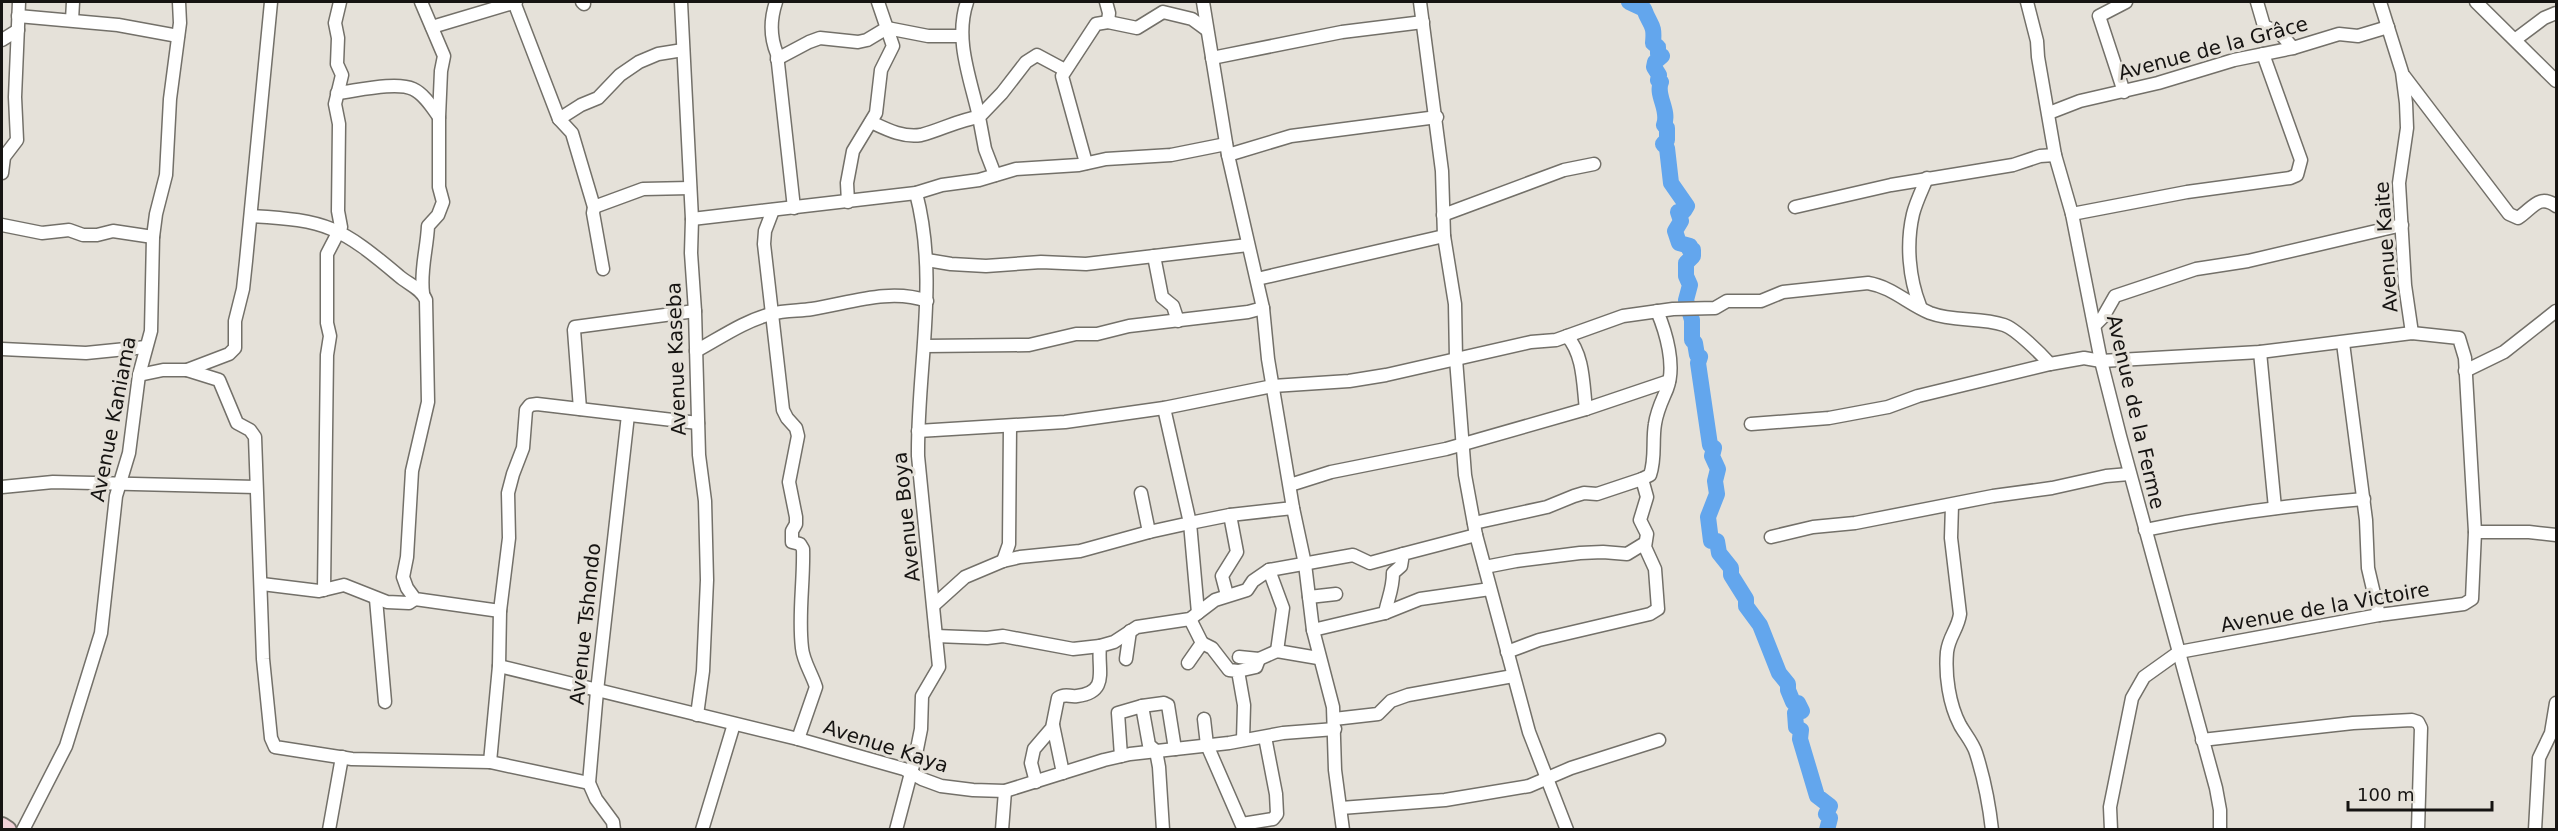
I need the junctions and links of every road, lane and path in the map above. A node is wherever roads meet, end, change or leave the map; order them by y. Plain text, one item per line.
1 (19, 2) edge
2 (73, 2) edge
3 (179, 2) edge
4 (270, 2) edge
5 (340, 2) edge
6 (421, 2) edge
7 (515, 2) edge
8 (681, 2) edge
9 (776, 2) edge
10 (878, 2) edge
11 (967, 2) edge
12 (1106, 2) edge
13 (1420, 2) edge
14 (2027, 2) edge
15 (2126, 2) edge
16 (2256, 2) edge
17 (2379, 2) edge
18 (2476, 2) edge
19 (1203, 4) edge
20 (2556, 13) edge
21 (18, 16) junction
22 (1192, 19) junction
23 (72, 20) junction
24 (1108, 22) junction
25 (1423, 22) junction
26 (432, 27) junction
27 (2388, 27) junction
28 (887, 28) junction
29 (18, 30) junction
30 (1207, 30) junction
31 (178, 36) junction
32 (962, 36) junction
33 (2516, 39) junction
34 (2, 40) edge
35 (2293, 48) junction
36 (683, 50) junction
37 (2263, 54) junction
38 (1212, 58) junction
39 (777, 59) junction
40 (1065, 70) junction
41 (2402, 72) junction
42 (2556, 81) edge
43 (2124, 92) junction
44 (337, 93) junction
45 (2049, 113) junction
46 (439, 117) junction
47 (979, 117) junction
48 (1437, 117) junction
49 (560, 119) junction
50 (871, 122) junction
51 (1227, 149) junction
52 (2055, 155) junction
53 (1086, 163) junction
54 (1594, 164) dead end
55 (2, 173) edge
56 (994, 175) junction
57 (1927, 178) junction
58 (690, 188) junction
59 (916, 193) junction
60 (848, 202) junction
61 (2556, 206) edge
62 (594, 207) junction
63 (1795, 207) dead end
64 (794, 208) junction
65 (773, 210) junction
66 (2072, 214) junction
67 (1443, 215) junction
68 (250, 216) junction
69 (692, 219) junction
70 (2, 225) edge
71 (2402, 225) junction
72 (340, 231) junction
73 (1444, 236) junction
74 (153, 237) junction
75 (1248, 244) junction
76 (1154, 256) junction
77 (927, 260) junction
78 (603, 269) dead end
79 (1257, 279) junction
80 (423, 293) junction
81 (927, 301) junction
82 (1920, 306) junction
83 (1263, 308) junction
84 (695, 311) junction
85 (1657, 311) junction
86 (2556, 311) edge
87 (771, 313) junction
88 (1178, 321) junction
89 (2095, 325) junction
90 (2412, 333) junction
91 (1568, 336) junction
92 (2343, 343) junction
93 (925, 346) junction
94 (146, 347) junction
95 (2, 349) edge
96 (696, 351) junction
97 (2260, 352) junction
98 (220, 358) junction
99 (1456, 359) junction
100 (2101, 361) junction
101 (2050, 364) junction
102 (187, 370) junction
103 (2465, 371) junction
104 (139, 375) junction
105 (219, 380) junction
106 (1669, 381) junction
107 (1273, 386) junction
108 (1164, 408) junction
109 (580, 409) junction
110 (1586, 409) junction
111 (628, 415) junction
112 (698, 423) junction
113 (1750, 424) dead end
114 (1010, 426) junction
115 (918, 431) junction
116 (1462, 444) junction
117 (2129, 474) junction
118 (1642, 479) junction
119 (119, 483) junction
120 (1290, 485) junction
121 (2, 487) edge
122 (256, 487) junction
123 (1141, 493) dead end
124 (2364, 499) junction
125 (1952, 505) junction
126 (1293, 508) junction
127 (2275, 508) junction
128 (1230, 515) junction
129 (1190, 523) junction
130 (1475, 529) junction
131 (2145, 530) junction
132 (1149, 532) junction
133 (2475, 532) junction
134 (2556, 535) edge
135 (1770, 537) dead end
136 (1645, 543) junction
137 (1403, 554) junction
138 (1003, 561) junction
139 (1305, 564) junction
140 (1485, 567) junction
141 (1269, 570) junction
142 (262, 584) junction
143 (1490, 589) junction
144 (324, 590) junction
145 (1336, 594) dead end
146 (2474, 594) joint
147 (1227, 595) junction
148 (1309, 597) junction
149 (376, 599) junction
150 (415, 599) junction
151 (934, 605) junction
152 (500, 611) junction
153 (1385, 613) junction
154 (2379, 615) junction
155 (1194, 616) junction
156 (1313, 630) junction
157 (1130, 631) junction
158 (936, 636) junction
159 (1202, 643) junction
160 (1100, 646) junction
161 (1277, 651) junction
162 (1507, 652) junction
163 (2179, 652) junction
164 (1239, 657) dead end
165 (1318, 658) junction
166 (1126, 659) dead end
167 (1259, 659) junction
168 (1188, 663) dead end
169 (499, 666) junction
170 (1238, 671) junction
171 (1513, 676) junction
172 (597, 691) junction
173 (385, 702) dead end
174 (2556, 703) edge
175 (1142, 706) junction
176 (697, 715) junction
177 (1204, 719) dead end
178 (734, 724) junction
179 (1334, 724) junction
180 (1053, 725) junction
181 (1265, 737) junction
182 (798, 739) junction
183 (1243, 740) junction
184 (1659, 740) dead end
185 (2202, 740) junction
186 (1207, 744) junction
187 (1165, 750) junction
188 (1121, 756) junction
189 (342, 757) junction
190 (490, 762) junction
191 (912, 773) junction
192 (1063, 773) junction
193 (1549, 779) junction
194 (1036, 782) junction
195 (589, 783) junction
196 (1005, 791) junction
197 (1341, 808) junction
198 (2, 826) edge
199 (1243, 827) edge
200 (8, 830) edge
201 (23, 830) edge
202 (329, 830) edge
203 (614, 830) edge
204 (702, 830) edge
205 (896, 830) edge
206 (1002, 830) edge
207 (1163, 830) edge
208 (1343, 830) edge
209 (1567, 830) edge
210 (1992, 830) edge
211 (2111, 830) edge
212 (2220, 830) edge
213 (2418, 830) edge
214 (2535, 830) edge

1 - 21 street
2 - 23 street
3 - 31 street, Avenue Kaniama
4 - 68 street
5 - 44 street
6 - 26 street
7 - 26 street
7 - 49 street
8 - 36 street, Avenue Kaseba
9 - 39 street
10 - 28 street
11 - 32 street
12 - 24 street
13 - 25 street
14 - 45 street, Avenue de la Ferme
15 - 43 street
16 - 35 street
17 - 27 street, Avenue Kaite
18 - 33 street
19 - 22 street
19 - 30 street
20 - 33 street
21 - 23 street
21 - 29 street
22 - 24 street
22 - 30 street
23 - 31 street
24 - 40 street
25 - 38 street
25 - 48 street
26 - 46 street
27 - 35 street, Avenue de la Grâce
27 - 41 street, Avenue Kaite
28 - 32 street
28 - 39 street
28 - 50 street
29 - 34 street
29 - 55 street
30 - 38 street
31 - 74 street, Avenue Kaniama
32 - 47 street
33 - 42 street
35 - 37 street, Avenue de la Grâce
36 - 49 street
36 - 58 street, Avenue Kaseba
37 - 43 street, Avenue de la Grâce
37 - 66 street
38 - 51 street
39 - 64 street
40 - 47 street
40 - 53 street
41 - 61 street
41 - 71 street, Avenue Kaite
43 - 45 street, Avenue de la Grâce
44 - 46 street
44 - 72 street
45 - 52 street, Avenue de la Ferme
46 - 80 street
47 - 50 street
47 - 56 street
48 - 51 street
48 - 67 street
49 - 62 street
50 - 60 street
51 - 53 street
51 - 75 street
52 - 57 street
52 - 66 street, Avenue de la Ferme
53 - 56 street
54 - 67 street
56 - 59 street
57 - 63 street
57 - 82 street
58 - 62 street
58 - 69 street, Avenue Kaseba
59 - 60 street
59 - 77 street, Avenue Boya
60 - 64 street
62 - 78 street
64 - 65 street
65 - 69 street
65 - 87 street
66 - 89 street, Avenue de la Ferme
67 - 73 street
68 - 72 street
68 - 98 street
69 - 84 street, Avenue Kaseba
70 - 74 street
71 - 89 street
71 - 90 street, Avenue Kaite
72 - 80 street
72 - 144 street
73 - 79 street
73 - 99 street
74 - 94 street, Avenue Kaniama
75 - 76 street
75 - 79 street
76 - 77 street
76 - 88 street
77 - 81 street, Avenue Boya
79 - 83 street
80 - 150 street
81 - 87 street
81 - 93 street, Avenue Boya
82 - 85 street
82 - 101 street
83 - 88 street
83 - 107 street
84 - 96 street, Avenue Kaseba
84 - 109 street
85 - 91 street
85 - 106 street
86 - 103 street
87 - 96 street
87 - 182 street
88 - 93 street
89 - 100 street, Avenue de la Ferme
90 - 92 street
90 - 103 street, Avenue Kaite
91 - 99 street
91 - 110 street
92 - 97 street
92 - 124 street
93 - 115 street, Avenue Boya
94 - 95 street
94 - 104 street, Avenue Kaniama
96 - 112 street, Avenue Kaseba
97 - 100 street
97 - 127 street
98 - 102 street
98 - 105 street
99 - 107 street
99 - 116 street
100 - 101 street
100 - 117 street, Avenue de la Ferme
101 - 113 street
102 - 104 street
102 - 105 street
103 - 133 street, Avenue Kaite
104 - 119 street, Avenue Kaniama
105 - 122 street
106 - 110 street
106 - 118 street
107 - 108 street
107 - 120 street
108 - 114 street
108 - 129 street
109 - 111 street
109 - 152 street
110 - 116 street
111 - 112 street
111 - 172 street, Avenue Tshondo
112 - 176 street, Avenue Kaseba
114 - 115 street
114 - 138 street
115 - 151 street, Avenue Boya
116 - 120 street
116 - 130 street
117 - 125 street
117 - 131 street, Avenue de la Ferme
118 - 130 street
118 - 136 street
119 - 121 street
119 - 122 street
119 - 201 street, Avenue Kaniama
120 - 126 street
122 - 142 street
123 - 132 street
124 - 127 street
124 - 154 street
125 - 135 street
125 - 210 street
126 - 128 street
126 - 139 street
127 - 131 street
128 - 129 street
128 - 147 street
129 - 132 street
129 - 155 street
130 - 137 street
130 - 140 street
131 - 163 street, Avenue de la Ferme
132 - 138 street
133 - 134 street
133 - 146 street, Avenue Kaite
136 - 140 street
136 - 162 street
137 - 139 street
137 - 153 street
138 - 151 street
139 - 141 street
139 - 148 street
140 - 143 street
141 - 147 street
141 - 161 street
142 - 144 street
142 - 189 street
143 - 153 street
143 - 162 street
144 - 149 street
145 - 148 street
146 - 154 street, Avenue de la Victoire
147 - 155 street
148 - 156 street
149 - 150 street
149 - 173 street
150 - 152 street
151 - 158 street, Avenue Boya
152 - 169 street
153 - 156 street
154 - 163 street, Avenue de la Victoire
155 - 157 street
155 - 159 street
156 - 165 street
157 - 160 street
157 - 166 street
158 - 160 street
158 - 191 street, Avenue Boya
159 - 168 street
159 - 170 street
160 - 180 street
161 - 165 street
161 - 167 street
162 - 171 street
163 - 185 street, Avenue de la Ferme
163 - 211 street
164 - 167 street
165 - 179 street
167 - 170 street
169 - 172 street, Avenue Kaya
169 - 190 street
170 - 183 street
171 - 179 street, Avenue Kaya
171 - 193 street
172 - 176 street, Avenue Kaya
172 - 195 street, Avenue Tshondo
174 - 214 street
175 - 187 street
175 - 187 street
175 - 188 street
176 - 178 street, Avenue Kaya
177 - 186 street
178 - 182 street, Avenue Kaya
178 - 204 street
179 - 181 street, Avenue Kaya
179 - 197 street
180 - 192 street
180 - 194 street
181 - 183 street, Avenue Kaya
181 - 199 street
182 - 191 street, Avenue Kaya
183 - 186 street, Avenue Kaya
184 - 193 street
185 - 212 street, Avenue de la Ferme
185 - 213 street
186 - 187 street, Avenue Kaya
186 - 199 street
187 - 188 street, Avenue Kaya
187 - 207 street
188 - 192 street, Avenue Kaya
189 - 190 street
189 - 202 street
190 - 195 street
191 - 196 street, Avenue Kaya
191 - 205 street, Avenue Boya
192 - 194 street, Avenue Kaya
193 - 197 street
193 - 209 street
194 - 196 street, Avenue Kaya
195 - 203 street
196 - 206 street
197 - 208 street
198 - 200 street

